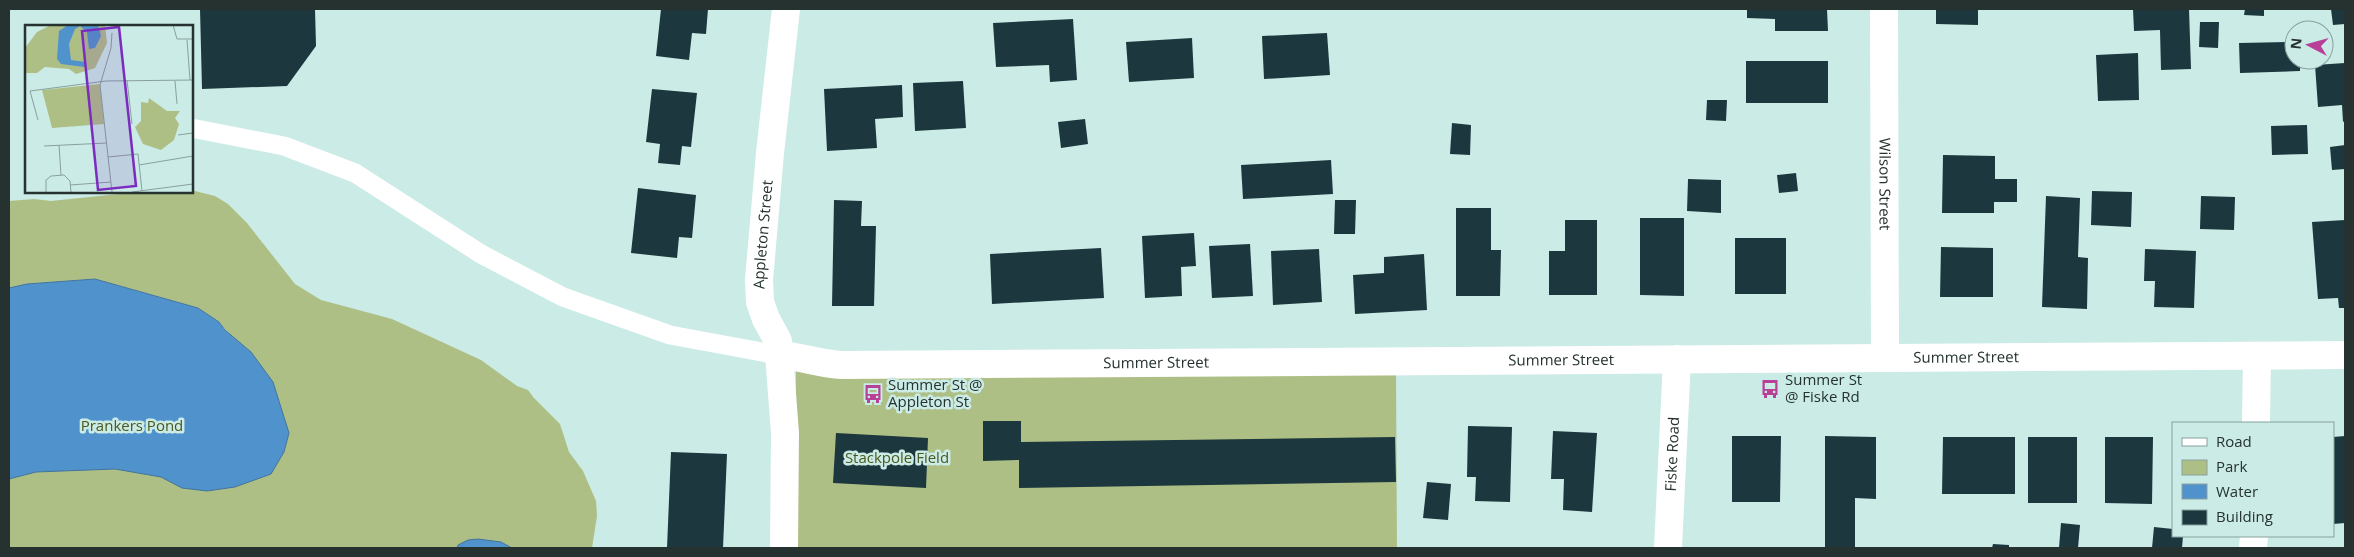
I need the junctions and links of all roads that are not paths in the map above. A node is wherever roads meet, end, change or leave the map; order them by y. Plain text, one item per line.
1 (786, 9) edge
2 (1884, 9) edge
3 (192, 128) edge
4 (778, 355) junction
5 (2345, 355) edge
6 (2257, 356) junction
7 (1885, 358) junction
8 (1677, 359) junction
9 (2256, 422) edge
10 (784, 548) edge
11 (1668, 548) edge

1 - 4 street, Appleton Street
2 - 7 street, Wilson Street
3 - 4 lane
4 - 8 street, Summer Street
4 - 10 street, Appleton Street
5 - 6 street, Summer Street
6 - 7 street, Summer Street
6 - 9 street
7 - 8 street, Summer Street
8 - 11 street, Fiske Road

